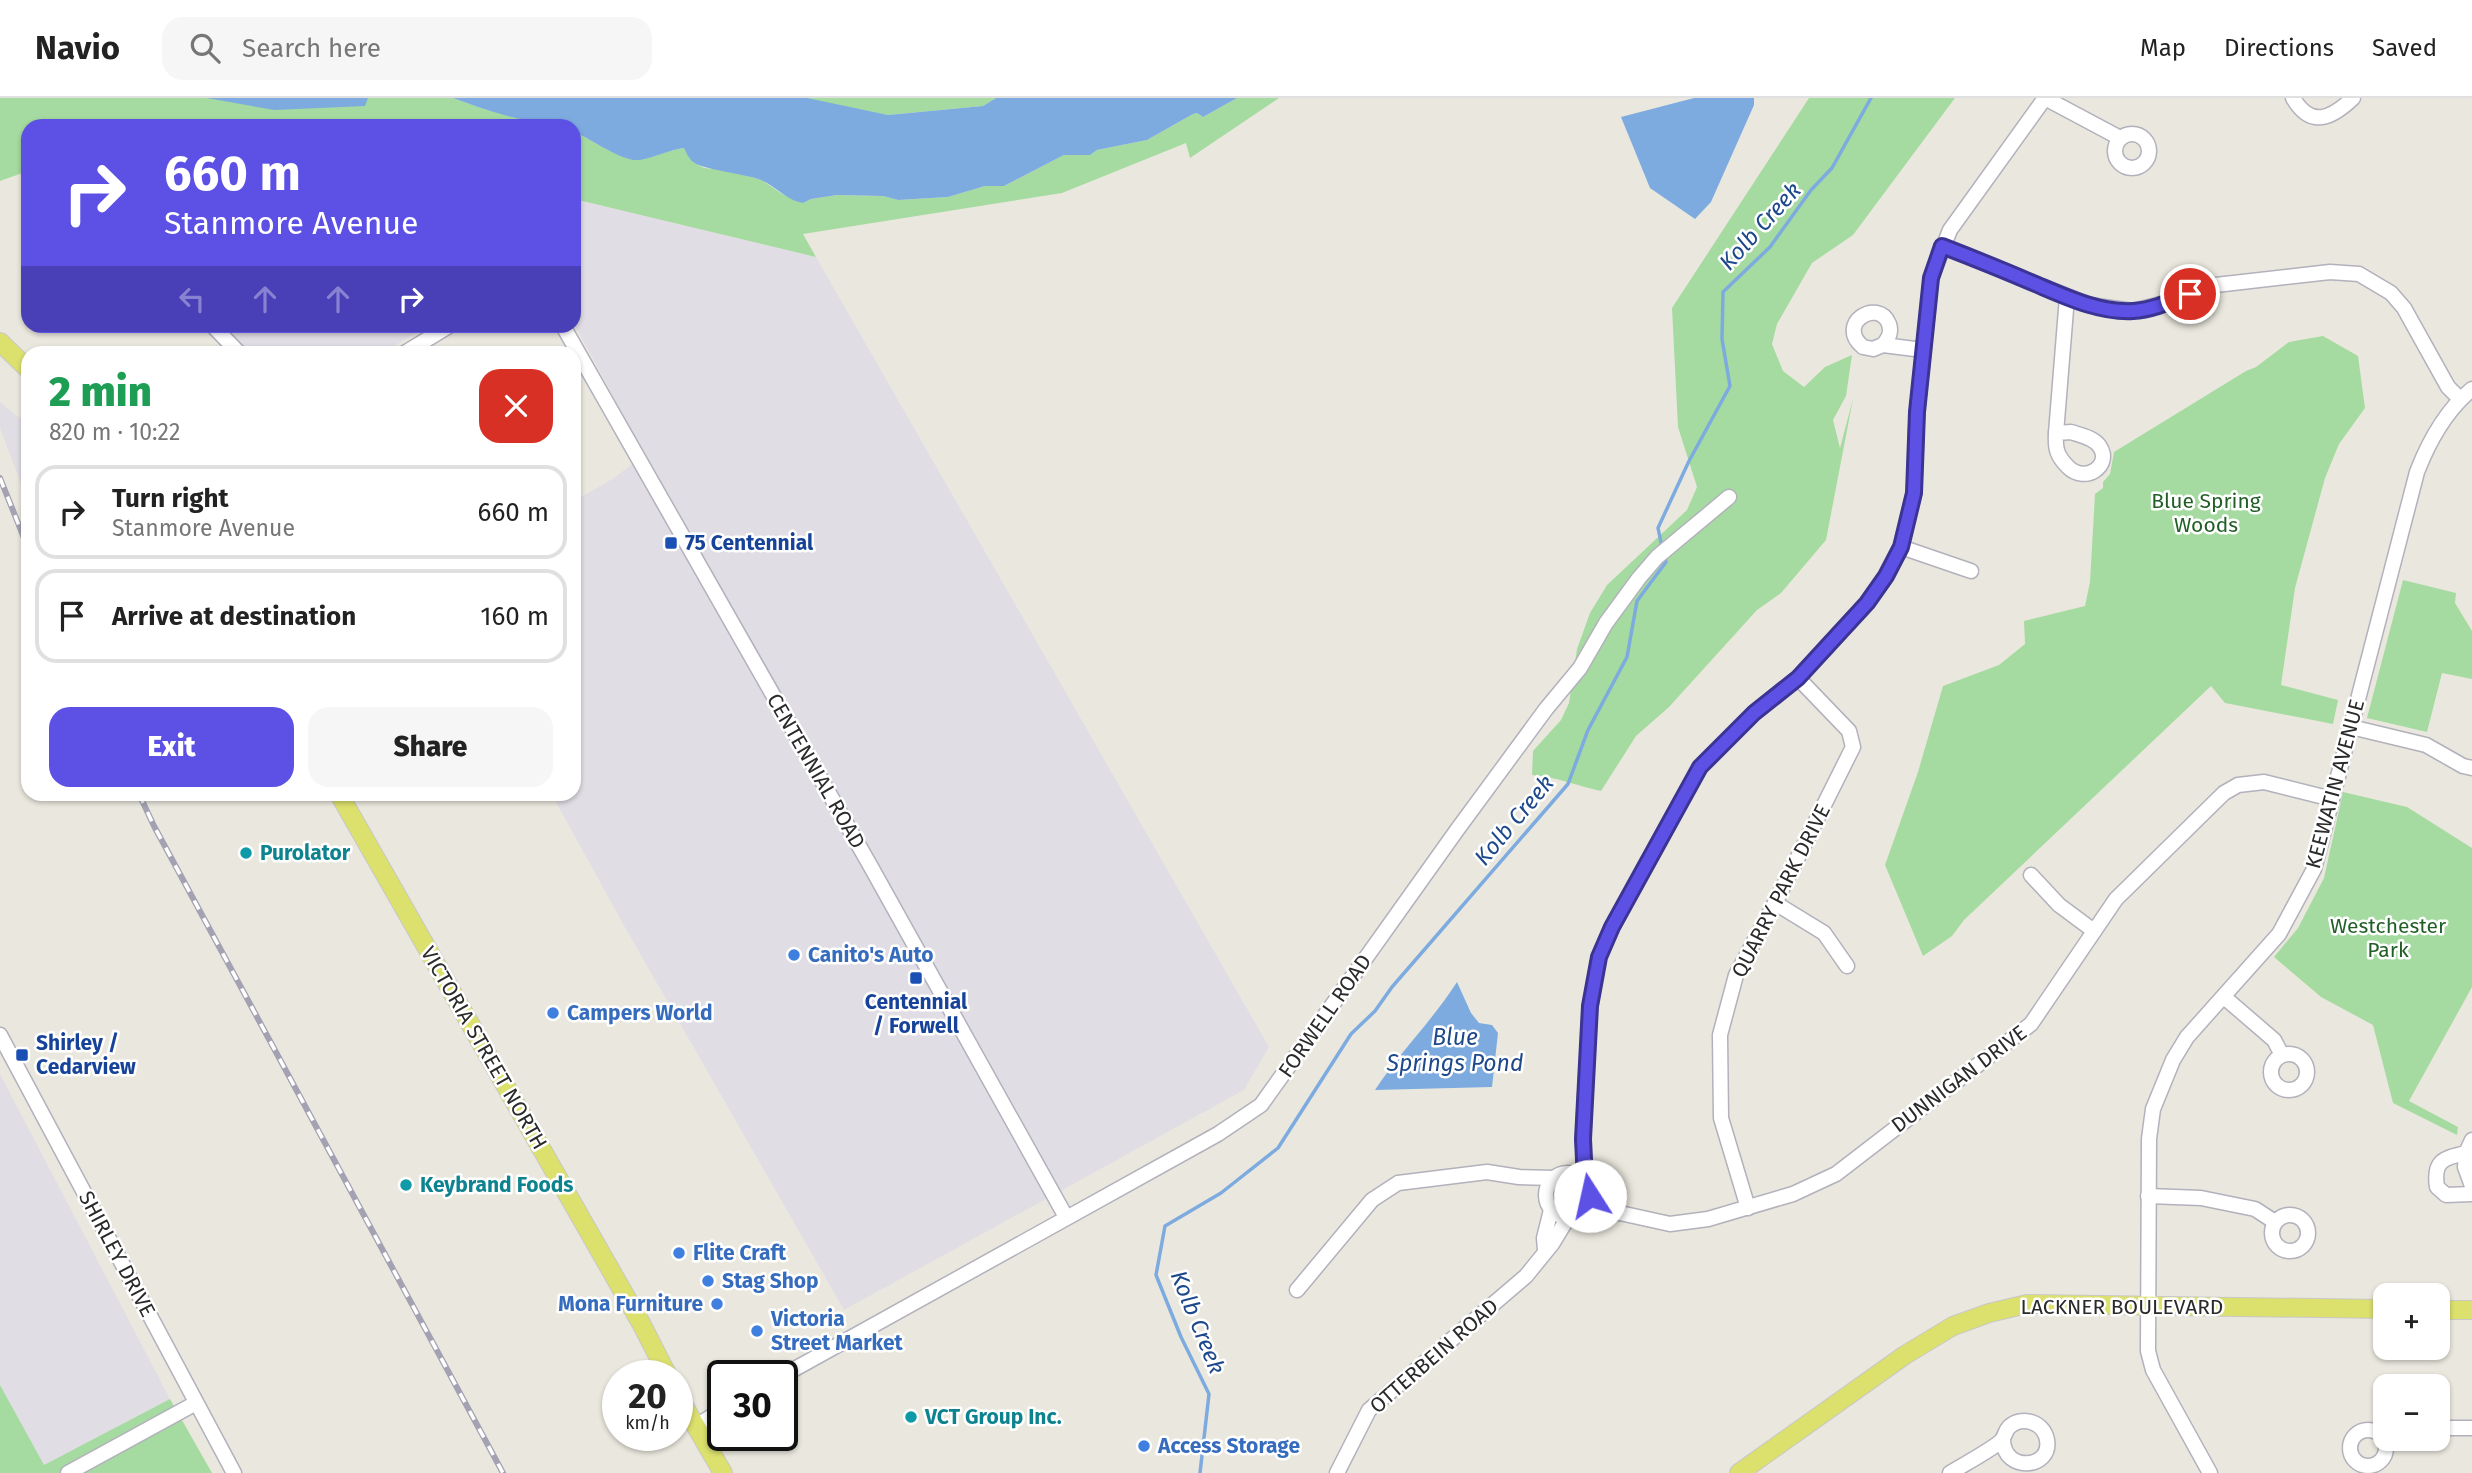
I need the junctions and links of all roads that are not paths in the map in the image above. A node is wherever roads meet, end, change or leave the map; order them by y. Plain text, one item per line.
1 (2045, 98) edge
2 (2293, 98) edge
3 (2353, 98) edge
4 (2120, 138) dead end
5 (1942, 246) junction
6 (2067, 297) junction
7 (220, 333) edge
8 (438, 333) edge
9 (0, 342) edge
10 (1883, 345) dead end
11 (232, 346) edge
12 (416, 346) edge
13 (1923, 349) junction
14 (581, 358) edge
15 (21, 362) edge
16 (2472, 389) edge
17 (2460, 399) junction
18 (2056, 433) dead end
19 (1729, 497) dead end
20 (1901, 547) junction
21 (1971, 571) dead end
22 (1798, 678) junction
23 (2351, 727) junction
24 (2472, 768) edge
25 (2332, 799) junction
26 (343, 801) edge
27 (2031, 875) dead end
28 (1775, 903) junction
29 (2094, 931) junction
30 (1847, 966) dead end
31 (2224, 997) junction
32 (1, 1040) edge
33 (2282, 1055) dead end
34 (1583, 1139) junction
35 (2469, 1146) edge
36 (1560, 1176) junction
37 (1519, 1177) junction
38 (1587, 1185) junction
39 (2472, 1186) edge
40 (2472, 1194) edge
41 (2148, 1196) junction
42 (1549, 1204) junction
43 (1748, 1209) junction
44 (1620, 1213) junction
45 (1573, 1215) junction
46 (1066, 1217) junction
47 (2275, 1222) dead end
48 (1545, 1250) junction
49 (1297, 1290) dead end
50 (2147, 1306) junction
51 (2373, 1309) edge
52 (2450, 1310) edge
53 (2472, 1310) edge
54 (660, 1360) edge
55 (798, 1367) edge
56 (196, 1403) junction
57 (707, 1419) edge
58 (693, 1423) edge
59 (695, 1427) junction
60 (2450, 1428) edge
61 (2472, 1428) edge
62 (2003, 1440) dead end
63 (68, 1473) edge
64 (234, 1473) edge
65 (723, 1473) edge
66 (1337, 1473) edge
67 (1739, 1473) edge
68 (1951, 1473) edge
69 (2210, 1473) edge

1 - 4 street
1 - 5 street, OTTERBEIN ROAD
2 - 3 street
5 - 6 street
5 - 13 street, OTTERBEIN ROAD
6 - 17 street
6 - 18 street
7 - 11 street
8 - 12 street
9 - 15 main road
10 - 13 street
13 - 20 street, OTTERBEIN ROAD
14 - 46 street, CENTENNIAL ROAD
16 - 17 street, KEEWATIN AVENUE
17 - 23 street, KEEWATIN AVENUE
19 - 46 street, FORWELL ROAD
20 - 21 street
20 - 22 street, OTTERBEIN ROAD
22 - 28 street, QUARRY PARK DRIVE
22 - 34 street, OTTERBEIN ROAD
23 - 24 street
23 - 25 street, KEEWATIN AVENUE
25 - 29 street, DUNNIGAN DRIVE
25 - 31 street, KEEWATIN AVENUE
26 - 54 main road, VICTORIA STREET NORTH
27 - 29 street
28 - 30 street
28 - 43 street, QUARRY PARK DRIVE
29 - 43 street, DUNNIGAN DRIVE
31 - 33 street
31 - 41 street, KEEWATIN AVENUE
32 - 56 street, SHIRLEY DRIVE
34 - 36 street, OTTERBEIN ROAD
34 - 38 street, OTTERBEIN ROAD
35 - 39 street
35 - 40 street
36 - 37 street
36 - 38 street
36 - 42 street, OTTERBEIN ROAD
37 - 42 street
37 - 49 street
38 - 44 street, DUNNIGAN DRIVE
38 - 45 street, OTTERBEIN ROAD
41 - 47 street
41 - 50 street, KEEWATIN AVENUE
42 - 45 street
42 - 48 street, OTTERBEIN ROAD
43 - 44 street, DUNNIGAN DRIVE
44 - 45 street, DUNNIGAN DRIVE
45 - 48 street, OTTERBEIN ROAD
46 - 55 street, FORWELL ROAD
48 - 66 street, OTTERBEIN ROAD
50 - 51 main road, LACKNER BOULEVARD
50 - 67 main road, LACKNER BOULEVARD
50 - 69 street, KEEWATIN AVENUE
52 - 53 main road
56 - 63 street
56 - 64 street, SHIRLEY DRIVE
57 - 59 street
58 - 59 main road
59 - 65 main road
60 - 61 street
62 - 68 street

